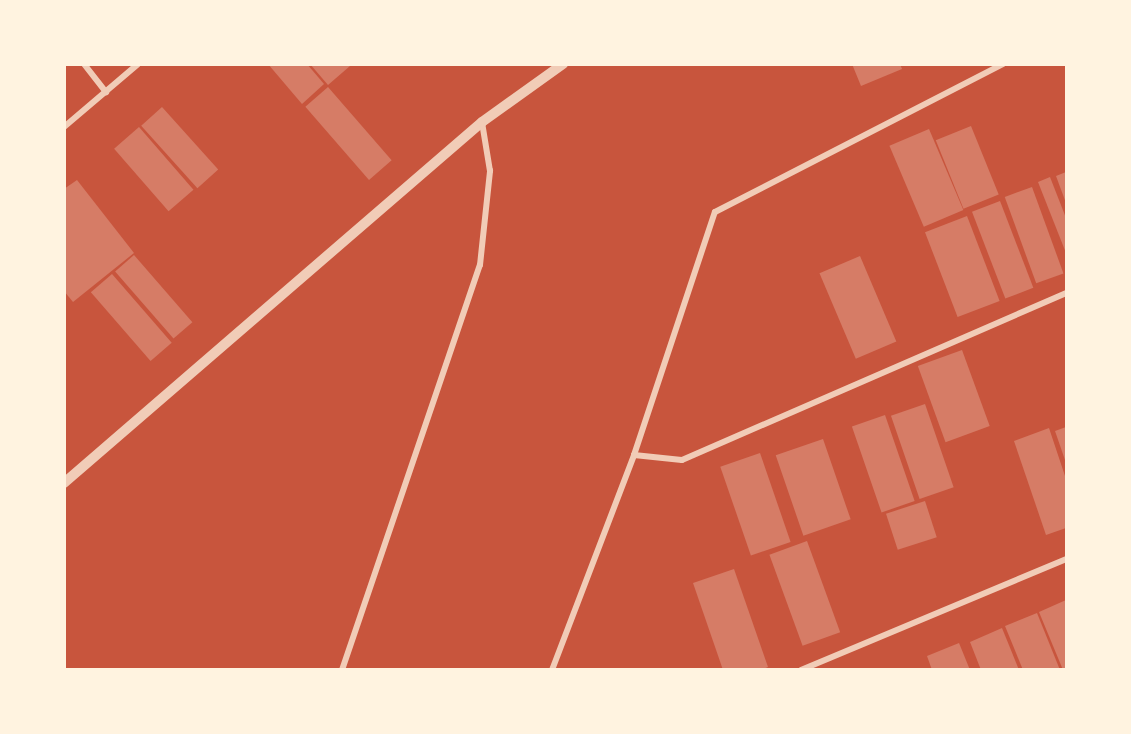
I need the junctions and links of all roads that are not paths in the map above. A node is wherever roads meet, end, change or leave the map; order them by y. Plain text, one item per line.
1 (84, 64) edge
2 (138, 64) edge
3 (563, 64) edge
4 (1003, 64) edge
5 (106, 92) junction
6 (482, 122) junction
7 (64, 127) edge
8 (1066, 293) edge
9 (634, 455) junction
10 (64, 483) edge
11 (1066, 559) edge
12 (342, 669) edge
13 (552, 669) edge
14 (801, 669) edge

1 - 5 street
2 - 5 street
3 - 6 street
4 - 9 street
5 - 7 street
6 - 10 street
6 - 12 street
8 - 9 street
9 - 13 street
11 - 14 street

